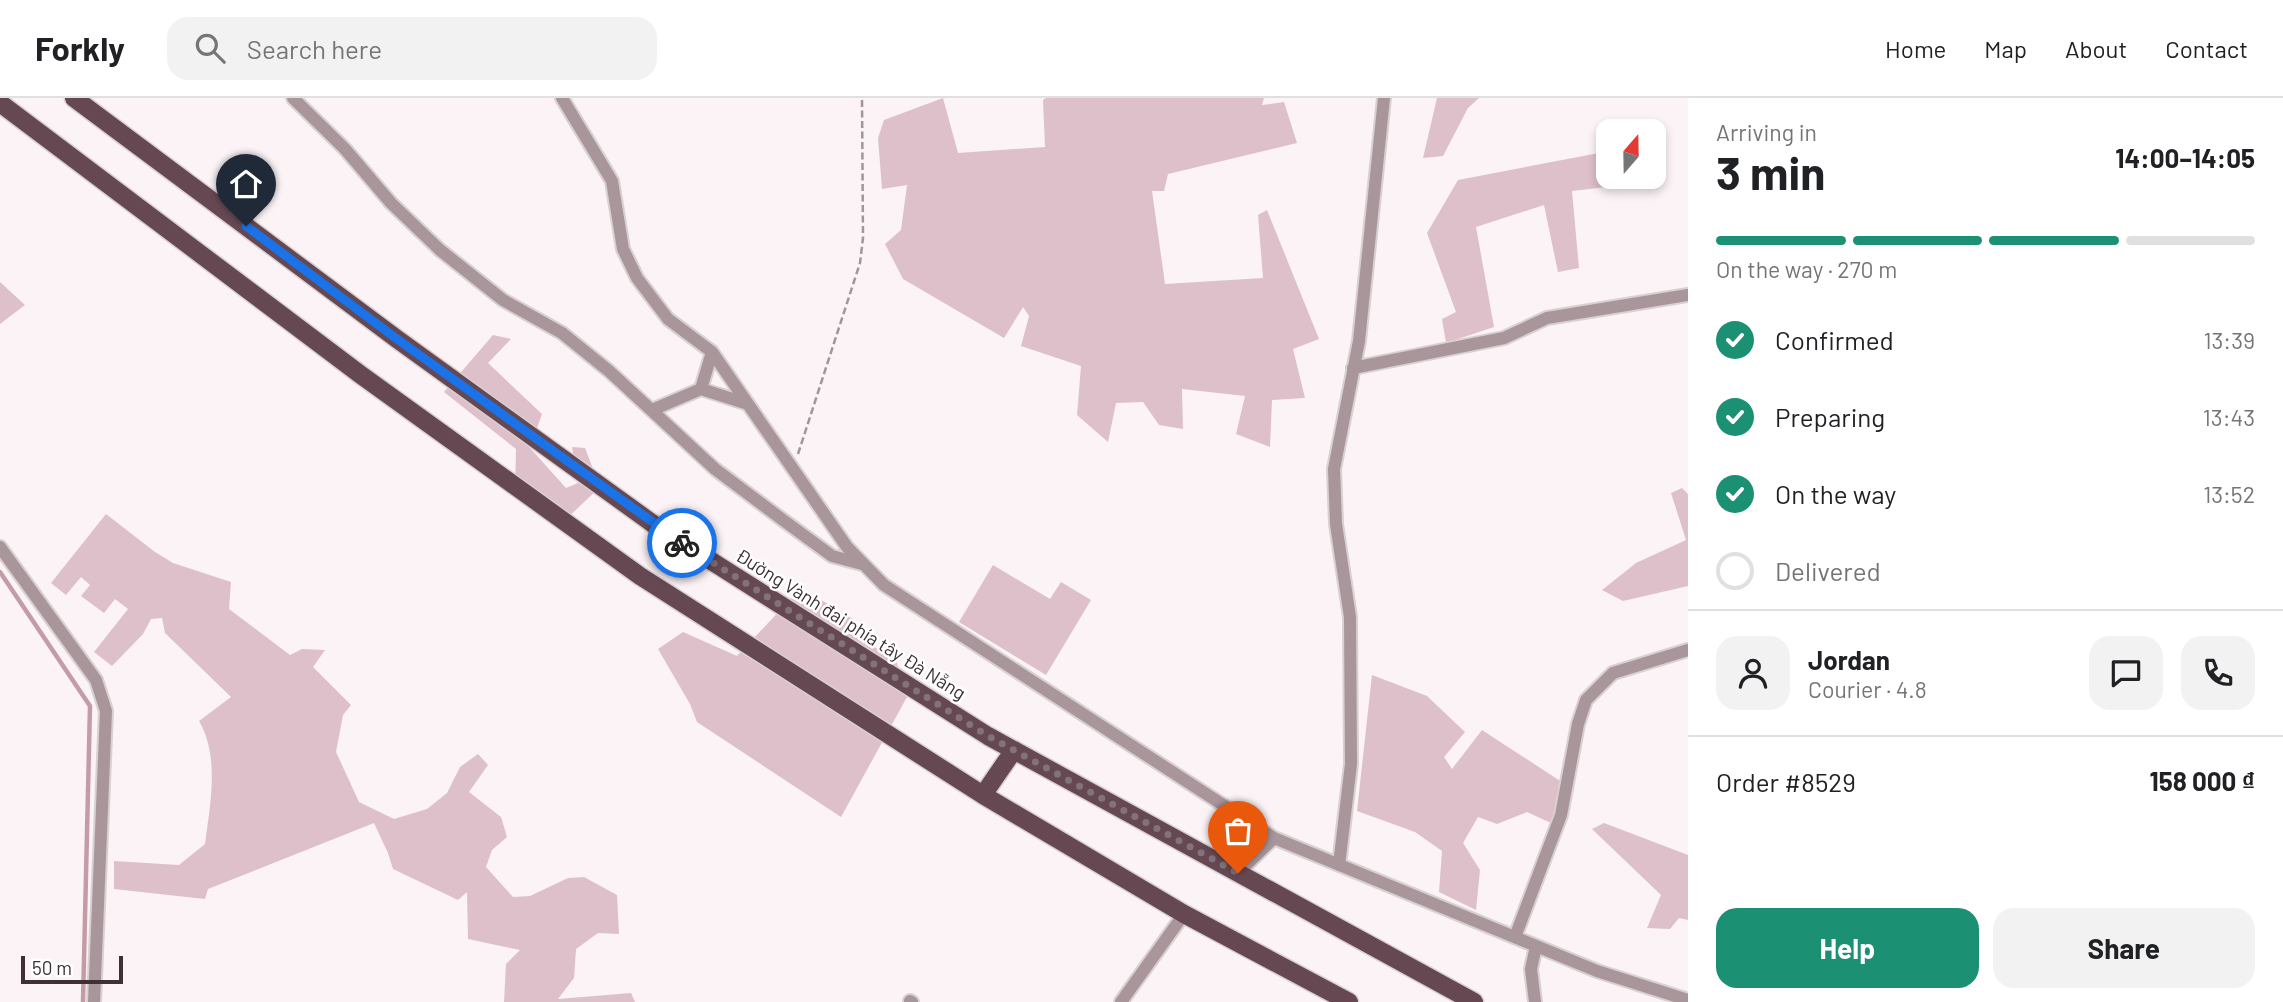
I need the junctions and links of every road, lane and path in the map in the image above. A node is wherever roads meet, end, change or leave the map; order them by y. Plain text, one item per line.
1 (74, 98) edge
2 (293, 98) edge
3 (562, 98) edge
4 (862, 98) edge
5 (1384, 98) edge
6 (0, 103) edge
7 (1688, 295) edge
8 (712, 352) junction
9 (1353, 368) junction
10 (701, 389) junction
11 (748, 404) junction
12 (652, 410) junction
13 (794, 467) junction
14 (0, 547) edge
15 (863, 564) junction
16 (1688, 650) edge
17 (1014, 750) junction
18 (982, 795) junction
19 (1274, 838) junction
20 (1339, 865) junction
21 (1238, 873) junction
22 (1184, 914) junction
23 (1515, 937) junction
24 (1536, 946) junction
25 (1688, 1000) edge
26 (94, 1002) edge
27 (1121, 1002) edge
28 (1349, 1002) edge
29 (1474, 1002) edge
30 (1535, 1002) edge

1 - 17 main road, Đường Vành đai phía tây Đà Nẵng
2 - 12 street
3 - 8 street
4 - 13 path
5 - 9 street
6 - 18 main road
7 - 9 street
8 - 10 street
8 - 11 street
9 - 20 street
10 - 11 street
10 - 12 street
11 - 13 street
12 - 15 street
13 - 15 street
14 - 26 street
15 - 19 street
16 - 23 street
17 - 18 main road
17 - 21 main road, Đường Vành đai phía tây Đà Nẵng
18 - 22 main road
19 - 20 street
19 - 21 street
20 - 23 street
21 - 29 main road, Đường Vành đai phía tây Đà Nẵng
22 - 27 street
22 - 28 main road
23 - 24 street
24 - 25 street
24 - 30 street

